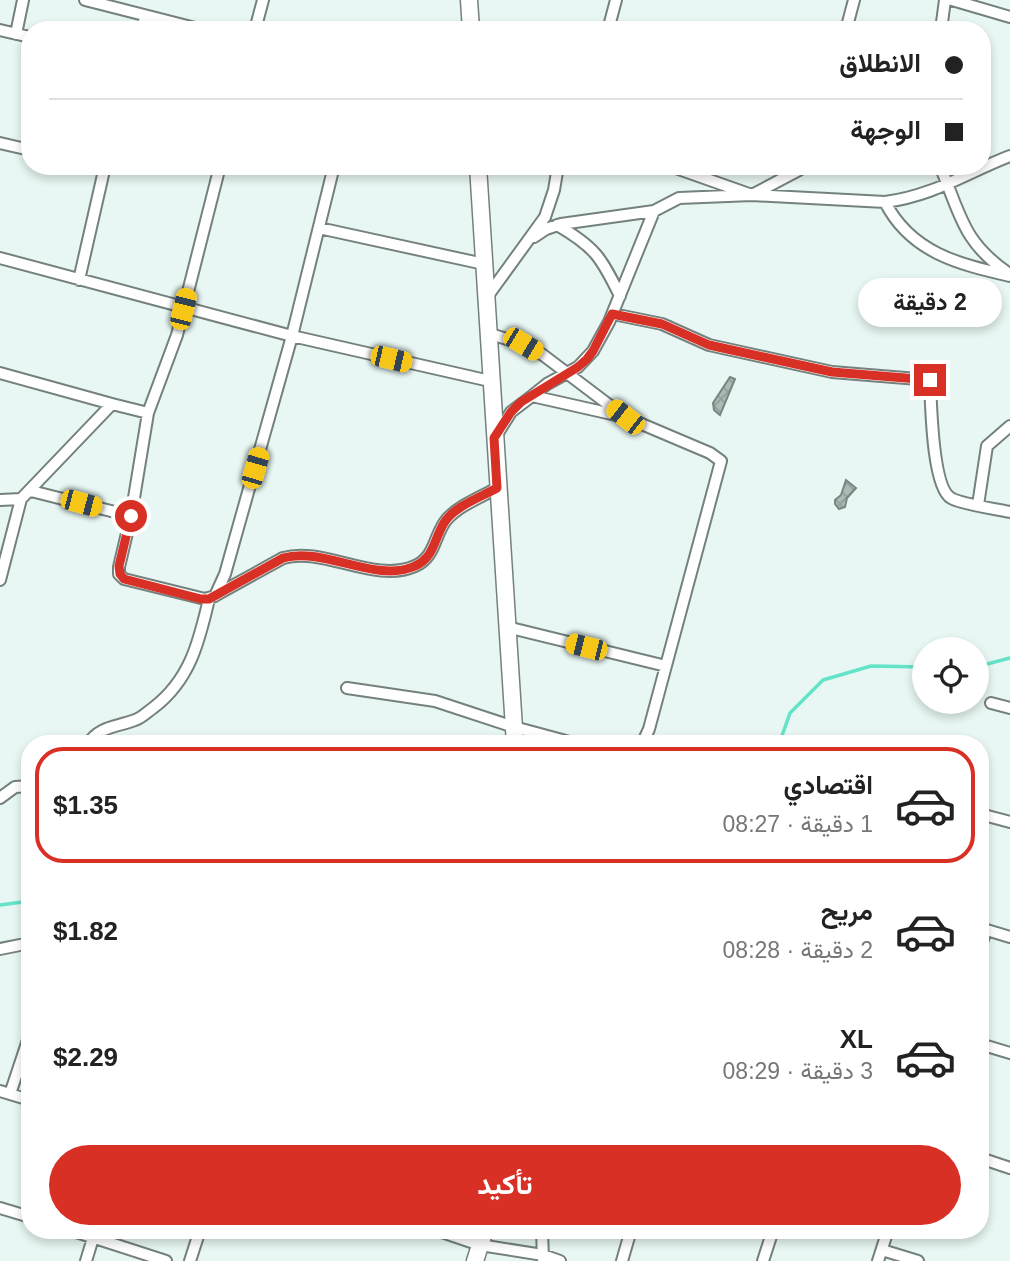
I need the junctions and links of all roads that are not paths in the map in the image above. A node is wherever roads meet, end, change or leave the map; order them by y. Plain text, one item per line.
1 (23, 0) edge
2 (85, 0) edge
3 (263, 0) edge
4 (469, 0) edge
5 (617, 0) edge
6 (854, 0) edge
7 (945, 0) edge
8 (952, 0) edge
9 (146, 16) junction
10 (1010, 17) edge
11 (144, 21) edge
12 (166, 21) edge
13 (257, 21) edge
14 (470, 21) edge
15 (611, 21) edge
16 (848, 21) edge
17 (942, 21) edge
18 (0, 30) edge
19 (16, 34) junction
20 (21, 35) edge
21 (0, 143) edge
22 (21, 148) edge
23 (1010, 156) edge
24 (991, 165) edge
25 (103, 175) edge
26 (218, 175) edge
27 (332, 175) edge
28 (479, 175) edge
29 (556, 175) edge
30 (695, 175) edge
31 (790, 175) edge
32 (944, 175) edge
33 (969, 175) edge
34 (948, 185) junction
35 (752, 195) junction
36 (885, 202) junction
37 (654, 211) junction
38 (556, 225) junction
39 (318, 228) junction
40 (529, 241) junction
41 (0, 258) edge
42 (484, 264) junction
43 (1010, 275) edge
44 (79, 280) junction
45 (620, 296) junction
46 (485, 299) junction
47 (183, 309) junction
48 (612, 314) junction
49 (488, 333) junction
50 (292, 336) junction
51 (0, 373) edge
52 (566, 373) junction
53 (490, 381) junction
54 (532, 396) junction
55 (112, 404) junction
56 (148, 413) junction
57 (625, 417) junction
58 (1010, 426) edge
59 (494, 438) junction
60 (497, 488) junction
61 (31, 491) junction
62 (21, 499) junction
63 (0, 500) edge
64 (978, 505) junction
65 (1010, 512) edge
66 (131, 516) junction
67 (0, 580) edge
68 (212, 597) junction
69 (507, 627) junction
70 (666, 666) junction
71 (347, 688) dead end
72 (991, 703) dead end
73 (1010, 708) edge
74 (97, 735) edge
75 (512, 735) edge
76 (514, 735) edge
77 (646, 735) edge
78 (21, 787) edge
79 (2, 792) edge
80 (989, 816) edge
81 (1010, 822) edge
82 (989, 931) edge
83 (1010, 937) edge
84 (21, 945) edge
85 (0, 949) edge
86 (989, 1047) edge
87 (1010, 1053) edge
88 (21, 1055) edge
89 (5, 1092) edge
90 (989, 1161) edge
91 (1010, 1168) edge
92 (0, 1208) edge
93 (21, 1214) edge
94 (93, 1239) edge
95 (96, 1239) edge
96 (197, 1239) edge
97 (462, 1239) edge
98 (542, 1239) edge
99 (628, 1239) edge
100 (770, 1239) edge
101 (885, 1239) edge
102 (480, 1245) edge
103 (880, 1256) edge
104 (543, 1258) edge
105 (86, 1261) edge
106 (166, 1261) edge
107 (190, 1261) edge
108 (560, 1261) edge
109 (621, 1261) edge
110 (763, 1261) edge
111 (918, 1261) edge

1 - 19 street
2 - 9 street
3 - 13 street
4 - 14 street
5 - 15 street
6 - 16 street
7 - 17 street
8 - 10 street
9 - 11 street
9 - 12 street
18 - 19 street
19 - 20 street
21 - 22 street
23 - 24 street
25 - 44 street
26 - 47 street
27 - 39 street
28 - 42 street
29 - 40 street
30 - 35 street
31 - 35 street
32 - 34 street
33 - 34 street
34 - 36 street
34 - 43 street
35 - 36 street
35 - 37 street
36 - 43 street
37 - 38 street
37 - 45 street
38 - 40 street
38 - 45 street
39 - 42 street
39 - 50 street
40 - 46 street
41 - 44 street
42 - 46 street
44 - 47 street
45 - 48 street
46 - 49 street
47 - 50 street
47 - 56 street
48 - 52 street
48 - 64 street
49 - 52 street
49 - 53 street
50 - 53 street
50 - 68 street
51 - 55 street
52 - 54 street
52 - 57 street
53 - 59 street
54 - 57 street
54 - 59 street
55 - 56 street
55 - 61 street
56 - 66 street
57 - 70 street
58 - 64 street
59 - 60 street
60 - 68 street
60 - 69 street
61 - 62 street
61 - 66 street
62 - 63 street
62 - 67 street
64 - 65 street
66 - 68 street
68 - 74 street
69 - 70 street
69 - 76 street
70 - 77 street
71 - 75 street
72 - 73 street
78 - 79 street
80 - 81 street
82 - 83 street
84 - 85 street
86 - 87 street
88 - 89 street
90 - 91 street
92 - 93 street
94 - 105 street
95 - 106 street
96 - 107 street
97 - 102 street
98 - 104 street
99 - 109 street
100 - 110 street
101 - 103 street
102 - 104 street
103 - 111 street
104 - 108 street

